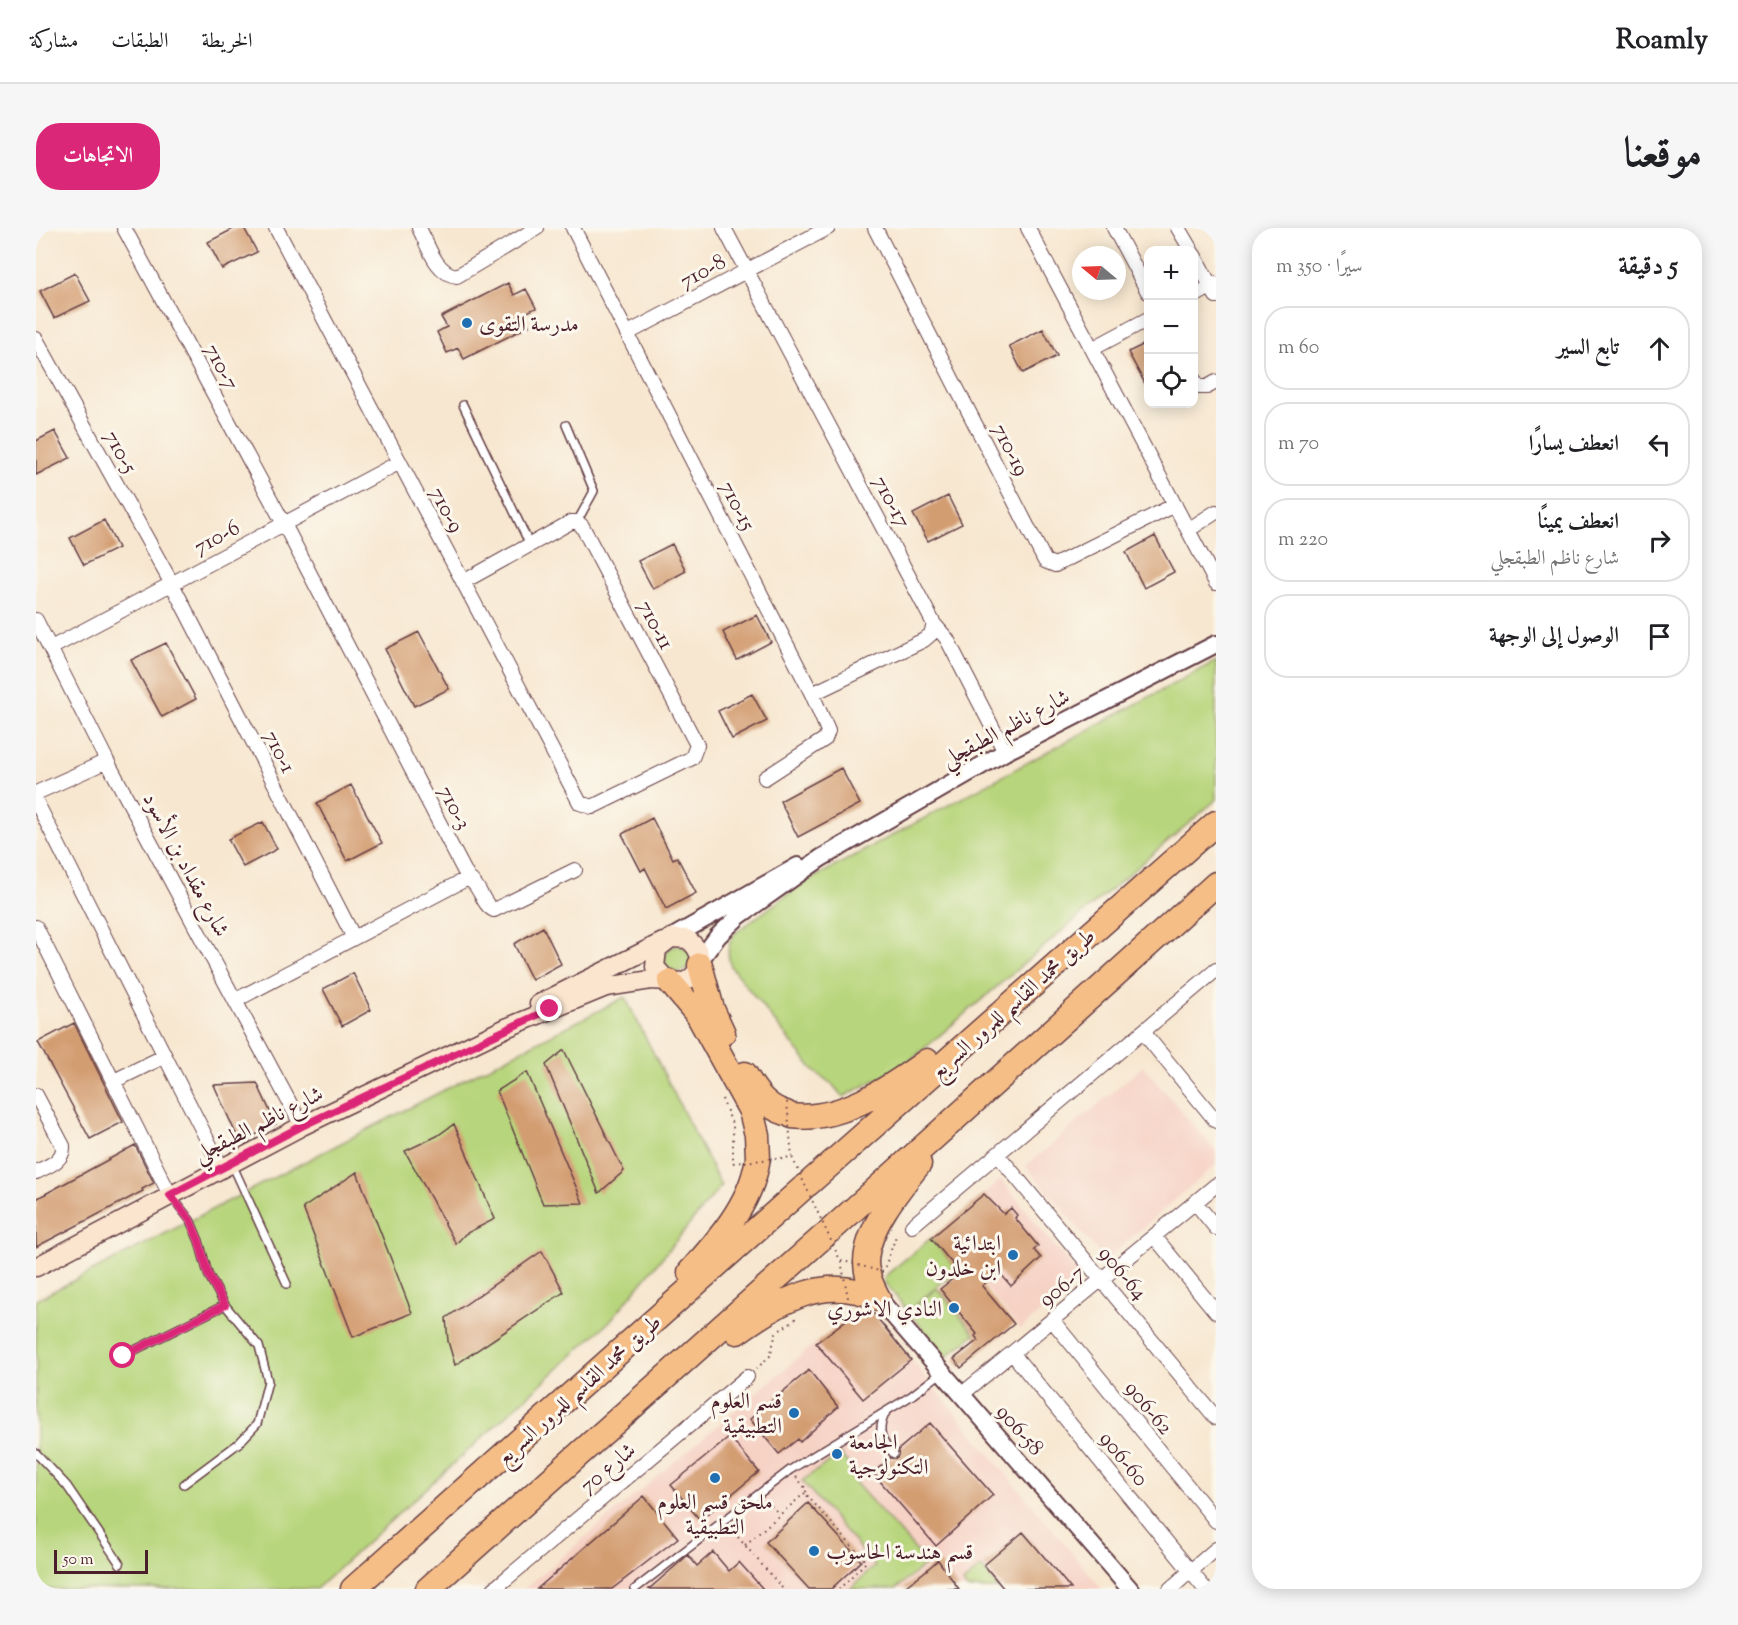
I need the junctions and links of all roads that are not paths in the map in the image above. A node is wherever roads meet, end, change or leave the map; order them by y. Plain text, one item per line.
1 (124, 228) edge
2 (276, 228) edge
3 (419, 228) edge
4 (537, 228) edge
5 (573, 228) edge
6 (724, 228) edge
7 (828, 228) edge
8 (875, 228) edge
9 (1028, 228) edge
10 (1114, 228) edge
11 (1178, 228) edge
12 (1189, 246) edge
13 (1198, 262) edge
14 (747, 270) junction
15 (1144, 283) edge
16 (1214, 289) edge
17 (1198, 295) edge
18 (1144, 323) edge
19 (628, 333) junction
20 (36, 339) edge
21 (1092, 349) junction
22 (1216, 382) edge
23 (1198, 386) edge
24 (463, 405) dead end
25 (566, 425) dead end
26 (400, 462) junction
27 (1175, 505) junction
28 (1216, 513) edge
29 (577, 522) junction
30 (284, 524) junction
31 (1188, 530) junction
32 (530, 545) junction
33 (463, 582) junction
34 (1216, 583) edge
35 (172, 584) junction
36 (36, 620) edge
37 (934, 624) junction
38 (1216, 644) edge
39 (51, 648) junction
40 (812, 694) junction
41 (1005, 752) junction
42 (107, 761) junction
43 (765, 778) dead end
44 (36, 793) edge
45 (585, 807) joint
46 (38, 808) edge
47 (1216, 823) edge
48 (821, 858) junction
49 (574, 870) dead end
50 (468, 878) junction
51 (1216, 884) edge
52 (36, 927) edge
53 (354, 938) junction
54 (667, 940) junction
55 (700, 962) junction
56 (1049, 970) junction
57 (1216, 970) edge
58 (668, 981) junction
59 (236, 1000) junction
60 (506, 1028) junction
61 (1143, 1032) junction
62 (165, 1056) junction
63 (114, 1081) junction
64 (36, 1095) edge
65 (976, 1099) junction
66 (1216, 1121) edge
67 (302, 1126) junction
68 (998, 1155) junction
69 (227, 1166) junction
70 (36, 1172) edge
71 (1216, 1185) edge
72 (170, 1195) junction
73 (1195, 1202) junction
74 (912, 1226) dead end
75 (1216, 1228) edge
76 (1154, 1236) junction
77 (36, 1267) edge
78 (1102, 1279) junction
79 (287, 1284) dead end
80 (878, 1298) junction
81 (225, 1305) junction
82 (1216, 1312) edge
83 (1052, 1320) junction
84 (1012, 1353) junction
85 (618, 1354) junction
86 (123, 1356) dead end
87 (943, 1372) junction
88 (747, 1377) road end
89 (650, 1393) junction
90 (961, 1395) junction
91 (886, 1412) junction
92 (1216, 1418) edge
93 (36, 1453) edge
94 (894, 1454) dead end
95 (184, 1484) dead end
96 (1216, 1521) edge
97 (1216, 1549) edge
98 (120, 1564) dead end
99 (1191, 1571) junction
100 (352, 1589) edge
101 (428, 1589) edge
102 (494, 1589) edge
103 (635, 1589) edge
104 (1130, 1589) edge
105 (1170, 1589) edge
106 (1205, 1589) edge

1 - 30 street, 710-7
2 - 26 street, 710-9
3 - 4 street
5 - 19 street, 710-15
6 - 14 street, 710-17
7 - 14 street, 710-8
8 - 27 street, 710-19
9 - 21 street
10 - 15 street
11 - 12 street
13 - 16 street
14 - 19 street, 710-8
14 - 37 street, 710-17
16 - 17 street
18 - 21 street
19 - 40 street, 710-15
20 - 35 street, 710-5
21 - 27 street
22 - 23 street
24 - 32 lane
25 - 29 lane
26 - 30 street, 710-6
26 - 33 street, 710-9
27 - 31 street
28 - 31 street
29 - 32 street
29 - 45 street, 710-11
30 - 35 street, 710-6
30 - 50 street, 710-3
31 - 34 street
32 - 33 street
33 - 45 street, 710-9
35 - 39 street, 710-6
35 - 53 street, 710-1
36 - 39 street, شارع مقداد بن الأسود
37 - 40 street
37 - 41 street, 710-17
38 - 41 street, شارع ناظم الطبقجلي
39 - 42 street, شارع مقداد بن الأسود
40 - 43 street, 710-15
41 - 48 street, شارع ناظم الطبقجلي
42 - 44 street
42 - 59 street, شارع مقداد بن الأسود
46 - 62 street
47 - 56 highway, طريق محمد القاسم للمرور السريع
48 - 54 street
48 - 55 street
49 - 50 street, 710-3
50 - 53 street
51 - 65 highway
52 - 63 street
53 - 59 street
54 - 55 main road
54 - 58 main road
54 - 60 main road, شارع ناظم الطبقجلي
55 - 56 highway
55 - 58 main road
56 - 85 highway, طريق محمد القاسم للمرور السريع
57 - 61 street
58 - 60 main road, شارع ناظم الطبقجلي
58 - 85 highway
59 - 67 street, شارع مقداد بن الأسود
60 - 67 main road, شارع ناظم الطبقجلي
61 - 66 street
61 - 68 street
62 - 63 street
62 - 69 street
63 - 72 street
64 - 70 street
65 - 80 highway
65 - 89 highway
67 - 69 main road, شارع ناظم الطبقجلي
68 - 74 street
68 - 78 street, 906-64
69 - 72 main road, شارع ناظم الطبقجلي
69 - 79 lane
71 - 73 street, 906-7
72 - 77 main road, شارع ناظم الطبقجلي
72 - 81 lane
73 - 75 street
73 - 76 street, 906-7
76 - 78 street, 906-7
76 - 82 street
78 - 83 street, 906-7
78 - 92 street, 906-64
80 - 87 street, 906-58
80 - 89 highway
81 - 86 lane
81 - 95 lane
83 - 84 street, 906-7
83 - 96 street, 906-62
84 - 90 street, 906-7
84 - 99 street, 906-60
85 - 100 highway, طريق محمد القاسم للمرور السريع
87 - 90 street, 906-58
87 - 91 lane
88 - 102 street, شارع 70
89 - 101 highway
90 - 104 street, 906-58
91 - 94 lane
91 - 103 lane
93 - 98 lane
97 - 99 street
99 - 105 street
99 - 106 street, 906-60

